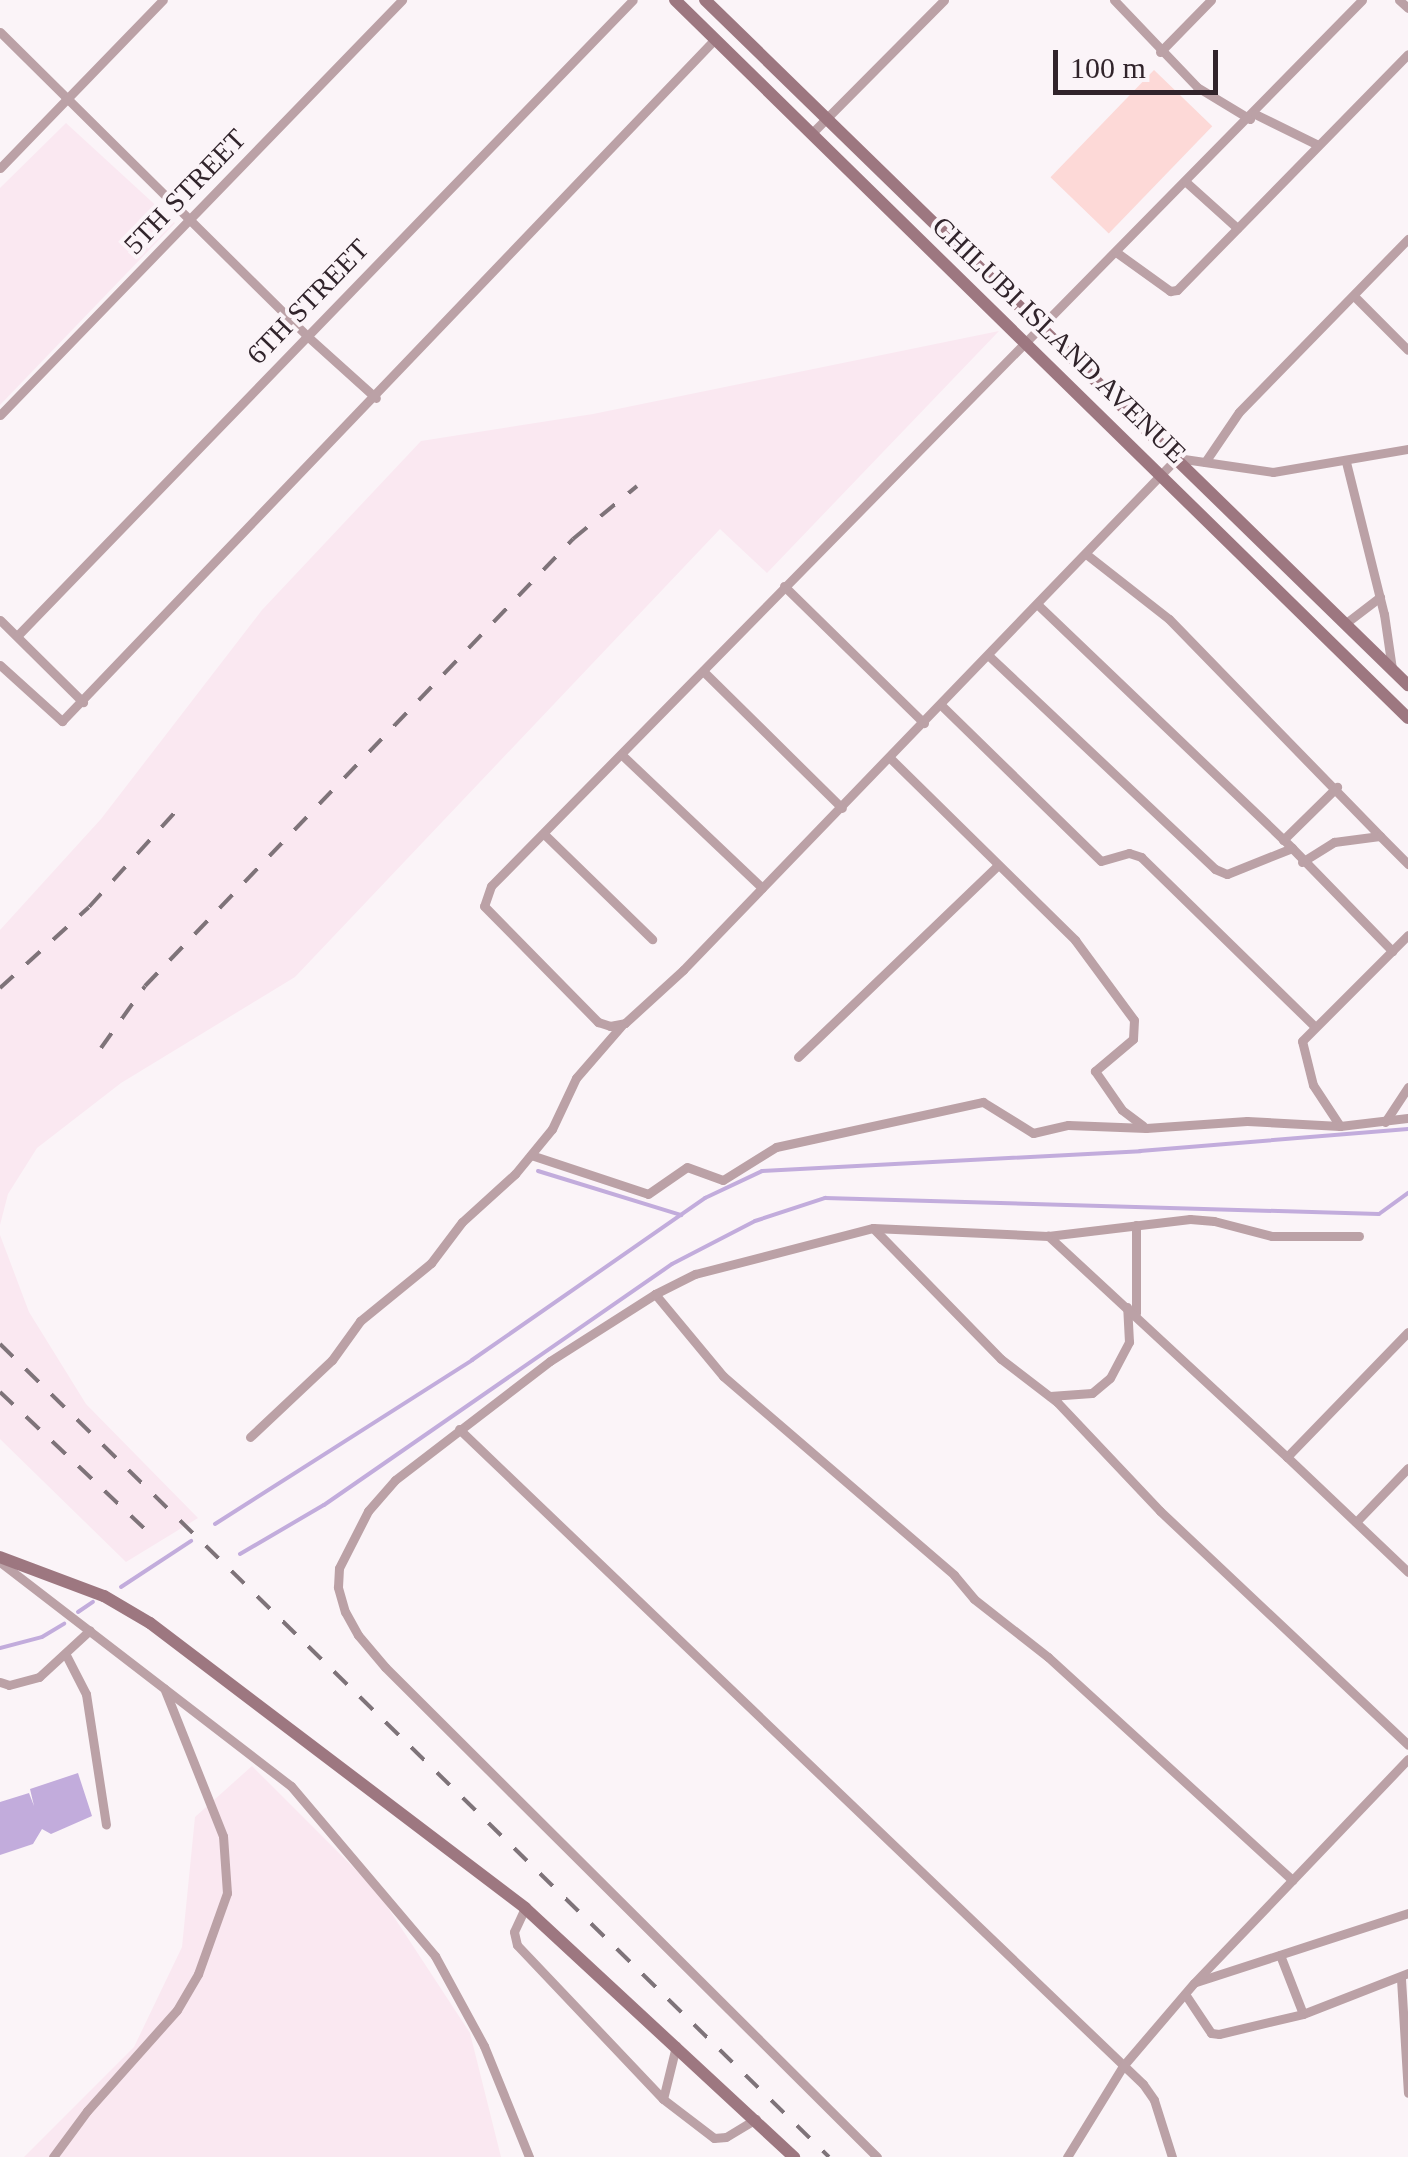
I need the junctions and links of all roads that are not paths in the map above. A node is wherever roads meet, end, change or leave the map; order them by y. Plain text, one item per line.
1 (163, 0) edge
2 (402, 0) edge
3 (633, 0) edge
4 (675, 0) edge
5 (706, 0) edge
6 (944, 0) edge
7 (1114, 0) edge
8 (1211, 0) edge
9 (1362, 0) edge
10 (1399, 0) edge
11 (1408, 8) edge
12 (0, 32) edge
13 (715, 39) junction
14 (1160, 52) junction
15 (1408, 54) edge
16 (68, 98) junction
17 (1253, 116) junction
18 (828, 118) junction
19 (813, 132) junction
20 (1318, 146) junction
21 (0, 168) edge
22 (1186, 182) junction
23 (191, 218) junction
24 (1237, 228) junction
25 (1408, 240) edge
26 (1116, 252) junction
27 (1354, 296) junction
28 (1042, 326) junction
29 (306, 336) junction
30 (1025, 343) junction
31 (1408, 350) edge
32 (376, 398) junction
33 (0, 416) edge
34 (1408, 449) edge
35 (1178, 458) junction
36 (1204, 462) junction
37 (1346, 462) junction
38 (1161, 475) junction
39 (1086, 554) junction
40 (784, 586) junction
41 (1380, 597) junction
42 (1037, 604) junction
43 (0, 620) edge
44 (1346, 624) junction
45 (17, 636) junction
46 (988, 655) junction
47 (0, 664) edge
48 (1392, 669) junction
49 (703, 670) junction
50 (1408, 685) edge
51 (82, 702) junction
52 (941, 705) junction
53 (1408, 718) edge
54 (924, 723) junction
55 (622, 755) junction
56 (890, 758) junction
57 (1337, 788) junction
58 (842, 808) junction
59 (544, 834) junction
60 (1380, 836) junction
61 (1283, 840) junction
62 (1292, 848) junction
63 (1302, 862) junction
64 (1408, 864) edge
65 (996, 867) junction
66 (762, 888) junction
67 (1408, 935) edge
68 (652, 938) dead end
69 (1392, 951) junction
70 (625, 1022) junction
71 (1314, 1026) junction
72 (798, 1057) dead end
73 (1408, 1088) edge
74 (1408, 1118) edge
75 (1385, 1122) junction
76 (1340, 1126) junction
77 (1146, 1128) junction
78 (531, 1155) junction
79 (1136, 1224) junction
80 (873, 1228) junction
81 (1048, 1236) junction
82 (1359, 1236) dead end
83 (655, 1294) junction
84 (1126, 1304) junction
85 (1136, 1313) junction
86 (1408, 1332) edge
87 (1050, 1396) junction
88 (459, 1429) junction
89 (250, 1437) dead end
90 (1288, 1457) junction
91 (1408, 1468) edge
92 (1356, 1522) junction
93 (0, 1560) edge
94 (1408, 1572) edge
95 (90, 1630) junction
96 (66, 1655) junction
97 (0, 1682) edge
98 (163, 1685) junction
99 (1408, 1744) edge
100 (1408, 1759) edge
101 (106, 1824) dead end
102 (1292, 1880) junction
103 (525, 1908) junction
104 (1408, 1912) edge
105 (1280, 1954) junction
106 (1404, 1976) edge
107 (1194, 1983) junction
108 (1185, 1994) junction
109 (1303, 2014) junction
110 (676, 2046) junction
111 (1124, 2066) junction
112 (1408, 2093) edge
113 (664, 2099) junction
114 (756, 2119) junction
115 (53, 2157) edge
116 (529, 2157) edge
117 (794, 2157) edge
118 (878, 2157) edge
119 (1067, 2157) edge
120 (1172, 2157) edge

1 - 16 street
2 - 23 street, 5TH STREET
3 - 29 street, 6TH STREET
4 - 13 street, CHILUBI ISLAND AVENUE
5 - 18 street, CHILUBI ISLAND AVENUE
6 - 18 street
7 - 14 street
8 - 14 street
9 - 17 street
10 - 11 street
12 - 16 street
13 - 19 street, CHILUBI ISLAND AVENUE
13 - 32 street
14 - 17 street
15 - 20 street
16 - 21 street
16 - 23 street
17 - 20 street
17 - 22 street
18 - 19 street
18 - 28 street, CHILUBI ISLAND AVENUE
19 - 30 street, CHILUBI ISLAND AVENUE
20 - 24 street
22 - 24 street
22 - 26 street
23 - 29 street
23 - 33 street, 5TH STREET
24 - 26 street
25 - 27 street
26 - 28 street
27 - 31 street
27 - 36 street
28 - 30 street
28 - 35 street, CHILUBI ISLAND AVENUE
29 - 32 street
29 - 45 street, 6TH STREET
30 - 38 street, CHILUBI ISLAND AVENUE
30 - 40 street
32 - 51 street
34 - 37 street
35 - 36 street
35 - 38 street
35 - 44 street, CHILUBI ISLAND AVENUE
36 - 37 street
37 - 41 street
38 - 39 street
38 - 53 street, CHILUBI ISLAND AVENUE
39 - 42 street
39 - 57 street
40 - 49 street
40 - 54 street
41 - 44 street
41 - 48 street
42 - 46 street
42 - 61 street
43 - 45 street
44 - 48 street, CHILUBI ISLAND AVENUE
45 - 51 street
46 - 52 street
46 - 62 street
47 - 51 street
48 - 50 street, CHILUBI ISLAND AVENUE
49 - 55 street
49 - 58 street
52 - 54 street
52 - 71 street
54 - 56 street
55 - 59 street
55 - 66 street
56 - 58 street
56 - 65 street
57 - 60 street
57 - 61 street
58 - 66 street
59 - 68 street
59 - 70 street
60 - 63 street
60 - 64 street
61 - 62 street
62 - 63 street
63 - 69 street
65 - 72 street
65 - 77 street
66 - 70 street
67 - 69 street
69 - 71 street
70 - 78 street
71 - 76 street
73 - 75 street
74 - 75 street
75 - 76 street
76 - 77 street
77 - 78 street
78 - 89 street
79 - 81 street
79 - 82 street
79 - 85 street
80 - 81 street
80 - 83 street
80 - 87 street
81 - 84 street
83 - 88 street
83 - 102 street
84 - 85 street
84 - 87 street
85 - 90 street
86 - 90 street
87 - 99 street
88 - 111 street
88 - 118 street
90 - 92 street
91 - 92 street
92 - 94 street
93 - 95 street
93 - 103 street
95 - 96 street
95 - 98 street
96 - 97 street
96 - 101 street
98 - 115 street
98 - 116 street
100 - 102 street
102 - 107 street
103 - 110 street
103 - 113 street
104 - 105 street
105 - 107 street
105 - 109 street
106 - 109 street
106 - 112 street
107 - 108 street
108 - 109 street
108 - 111 street
110 - 113 street
110 - 114 street
111 - 119 street
111 - 120 street
113 - 114 street
114 - 117 street

